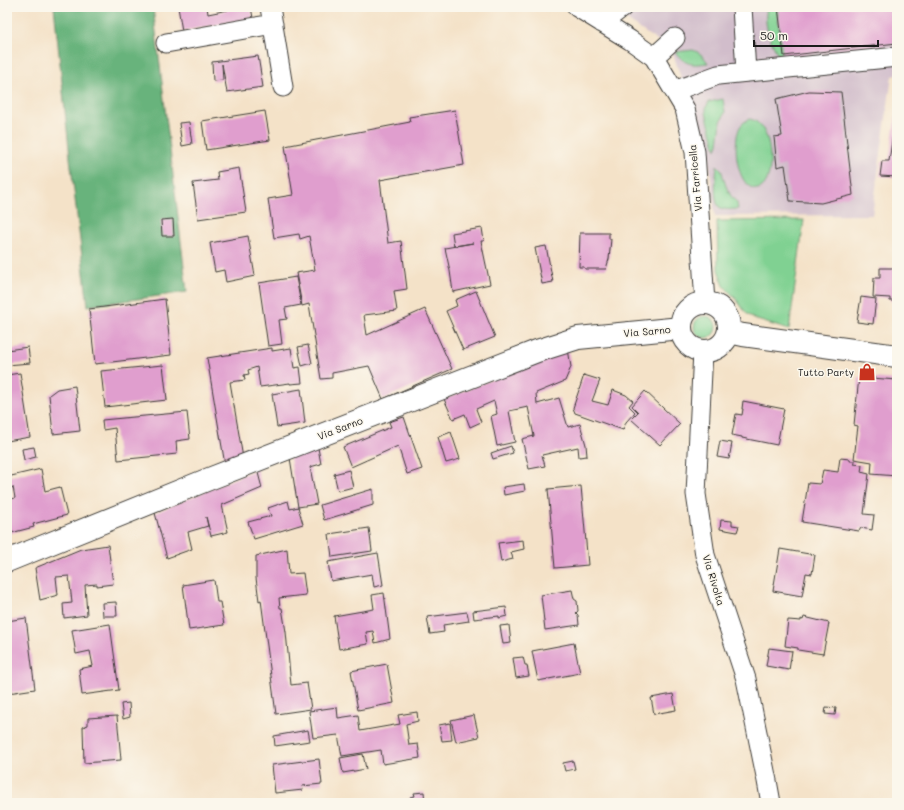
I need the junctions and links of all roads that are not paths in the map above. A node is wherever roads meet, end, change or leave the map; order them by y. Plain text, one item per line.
1 (576, 7) edge
2 (623, 7) edge
3 (742, 7) edge
4 (271, 15) edge
5 (602, 23) junction
6 (675, 38) dead end
7 (166, 43) dead end
8 (654, 57) junction
9 (897, 57) edge
10 (746, 72) junction
11 (283, 87) dead end
12 (674, 91) junction
13 (705, 303) junction
14 (681, 328) junction
15 (729, 332) junction
16 (703, 351) junction
17 (897, 356) edge
18 (7, 561) edge
19 (770, 803) edge

1 - 5 street, Via Farricella
2 - 5 street
3 - 10 street
4 - 7 street
4 - 11 street
5 - 8 street, Via Farricella
6 - 8 street
8 - 12 street, Via Farricella
9 - 10 street
10 - 12 street
12 - 13 street, Via Farricella
13 - 14 main road
13 - 15 main road
14 - 16 main road
14 - 18 main road, Via Sarno
15 - 16 main road
15 - 17 main road
16 - 19 street, Via Rivolta

